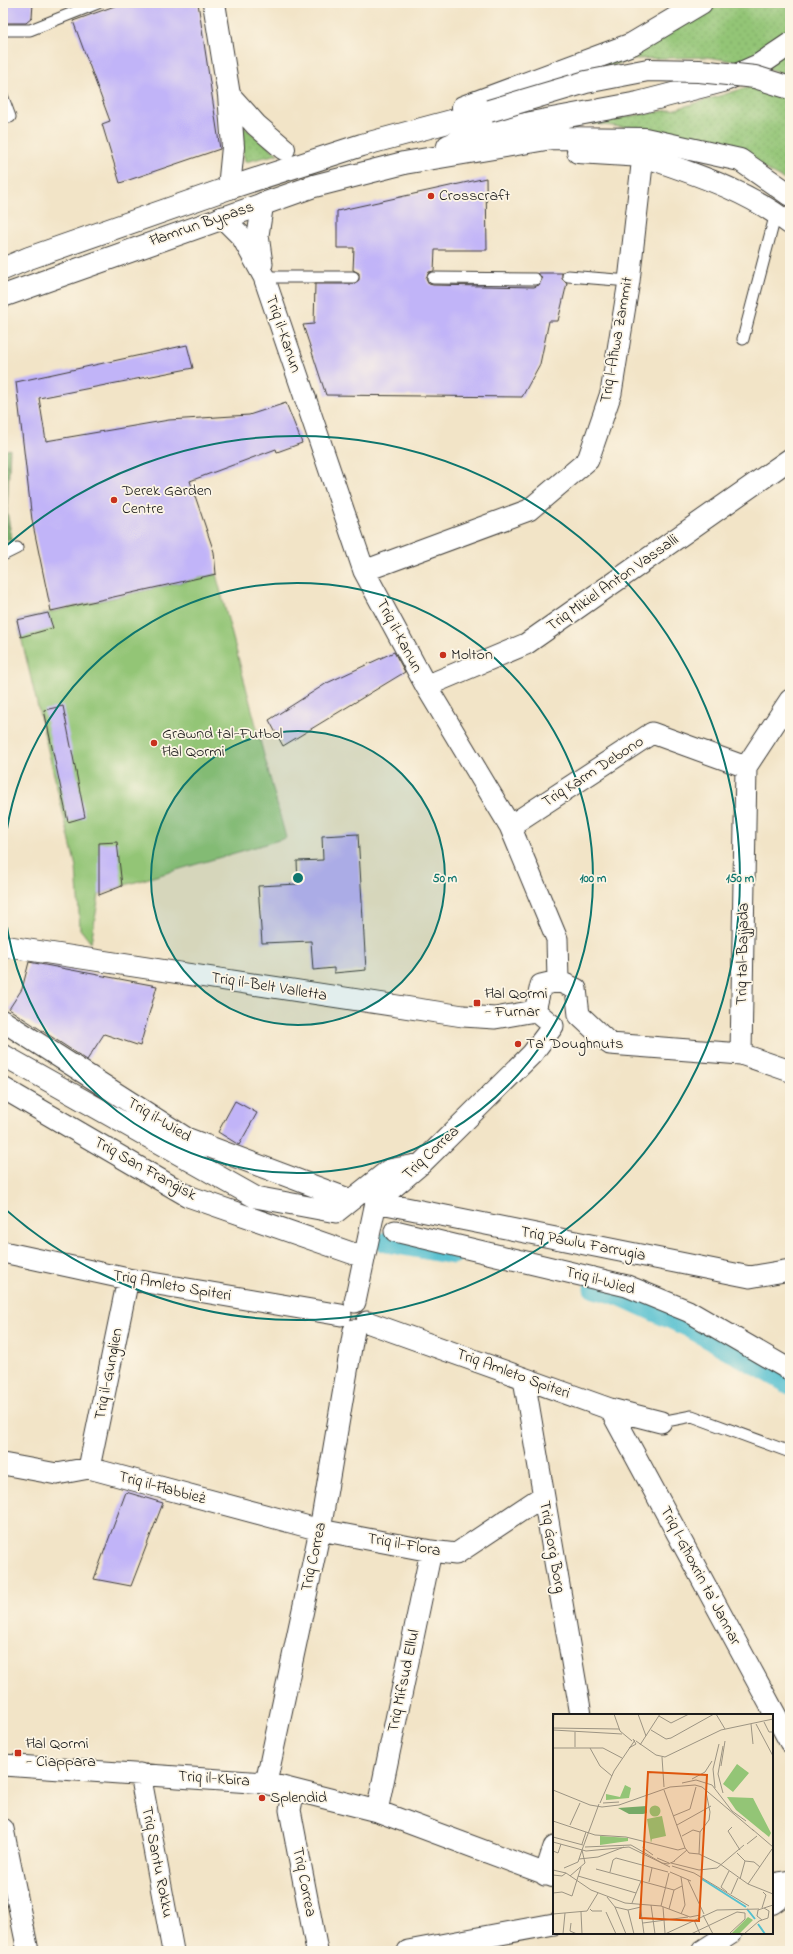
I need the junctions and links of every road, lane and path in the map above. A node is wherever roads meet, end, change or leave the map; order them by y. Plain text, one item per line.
1 (98, 3) edge
2 (214, 3) edge
3 (701, 3) edge
4 (3, 30) edge
5 (790, 44) edge
6 (790, 88) edge
7 (230, 95) junction
8 (3, 98) edge
9 (10, 117) dead end
10 (362, 145) junction
11 (284, 149) dead end
12 (643, 156) junction
13 (404, 163) junction
14 (314, 186) junction
15 (230, 188) junction
16 (790, 195) edge
17 (263, 203) junction
18 (222, 217) junction
19 (783, 218) edge
20 (3, 269) edge
21 (568, 276) dead end
22 (264, 277) junction
23 (353, 277) dead end
24 (433, 278) dead end
25 (535, 279) dead end
26 (629, 281) junction
27 (3, 296) edge
28 (743, 339) dead end
29 (790, 459) edge
30 (17, 548) dead end
31 (3, 555) edge
32 (364, 571) junction
33 (426, 686) junction
34 (790, 700) edge
35 (746, 767) junction
36 (510, 826) junction
37 (3, 946) edge
38 (558, 981) junction
39 (535, 1010) junction
40 (579, 1016) junction
41 (3, 1021) edge
42 (553, 1026) junction
43 (741, 1054) junction
44 (3, 1055) edge
45 (790, 1071) edge
46 (3, 1088) edge
47 (421, 1164) junction
48 (351, 1200) junction
49 (376, 1202) junction
50 (395, 1231) dead end
51 (3, 1252) edge
52 (363, 1257) junction
53 (790, 1270) edge
54 (128, 1279) junction
55 (354, 1317) junction
56 (790, 1370) edge
57 (524, 1378) junction
58 (610, 1409) junction
59 (661, 1422) joint
60 (790, 1452) edge
61 (3, 1464) edge
62 (89, 1468) junction
63 (543, 1496) junction
64 (320, 1530) junction
65 (431, 1552) junction
66 (581, 1714) edge
67 (790, 1742) edge
68 (3, 1764) edge
69 (140, 1774) junction
70 (266, 1783) junction
71 (294, 1790) junction
72 (377, 1811) junction
73 (3, 1829) edge
74 (553, 1853) edge
75 (549, 1876) edge
76 (790, 1881) edge
77 (773, 1884) edge
78 (790, 1890) edge
79 (773, 1902) edge
80 (553, 1924) edge
81 (28, 1951) edge
82 (173, 1951) edge
83 (317, 1951) edge
84 (408, 1951) edge

1 - 4 lane
2 - 7 main road
3 - 10 main road
5 - 13 main road
6 - 10 main road, bridge
7 - 11 main road
7 - 15 main road
8 - 9 lane
10 - 15 main road, Ħamrun Bypass
12 - 14 main road
12 - 19 street
12 - 26 street, Triq l-Aħwa Zammit
13 - 14 main road, Ħamrun Bypass
13 - 16 main road
14 - 17 main road, Ħamrun Bypass
15 - 20 main road, Ħamrun Bypass
17 - 18 main road, Ħamrun Bypass
17 - 22 street, Triq il-Kanun
18 - 22 street, Triq il-Kanun
18 - 27 main road, Ħamrun Bypass
19 - 28 lane
21 - 26 lane
22 - 23 lane
22 - 32 street, Triq il-Kanun
24 - 25 lane
26 - 32 street, Triq l-Aħwa Zammit
29 - 33 street, Triq Mikiel Anton Vassalli
30 - 31 lane
32 - 33 street, Triq il-Kanun
33 - 36 street, Triq il-Kanun
34 - 35 street
35 - 36 street, Triq Karm Debono
35 - 43 street, Triq tal-Bajjada
36 - 38 street, Triq il-Kanun
37 - 39 street, Triq il-Belt Valletta
38 - 39 street
38 - 40 street
39 - 42 street
40 - 42 street
40 - 43 street
41 - 48 street, Triq il-Wied
42 - 47 street, Triq Correa
43 - 45 street
44 - 48 street, Triq il-Wied
46 - 52 street, Triq San Franġisk
47 - 48 street, Triq il-Wied
47 - 49 street, Triq Correa
49 - 52 street, Triq Correa
49 - 53 street, Triq Pawlu Farrugia
50 - 56 street, Triq il-Wied
51 - 54 street, Triq Amleto Spiteri
52 - 55 street, Triq Correa
54 - 55 street, Triq Amleto Spiteri
54 - 62 street, Triq il-Gunglien
55 - 57 street, Triq Amleto Spiteri
55 - 64 street, Triq Correa
57 - 58 street, Triq Amleto Spiteri
57 - 63 street, Triq Ġorġ Borg
58 - 59 street, Triq Amleto Spiteri
58 - 67 street, Triq l-Għoxrin ta' Jannar
59 - 60 lane
61 - 62 street, Triq il-Ħabbież
62 - 64 street, Triq il-Ħabbież
63 - 65 street, Triq il-Flora
63 - 66 street, Triq Ġorġ Borg
64 - 65 street, Triq il-Flora
64 - 70 street, Triq Correa
65 - 72 street, Triq Mifsud Ellul
68 - 69 street, Triq il-Kbira
69 - 70 street, Triq il-Kbira
69 - 82 street, Triq Santu Rokku
70 - 71 street, Triq il-Kbira
71 - 72 street, Triq il-Kbira
71 - 83 street, Triq Correa
72 - 75 street, Triq il-Kbira
73 - 81 street
74 - 75 street
76 - 77 street
78 - 79 main road
80 - 84 street

